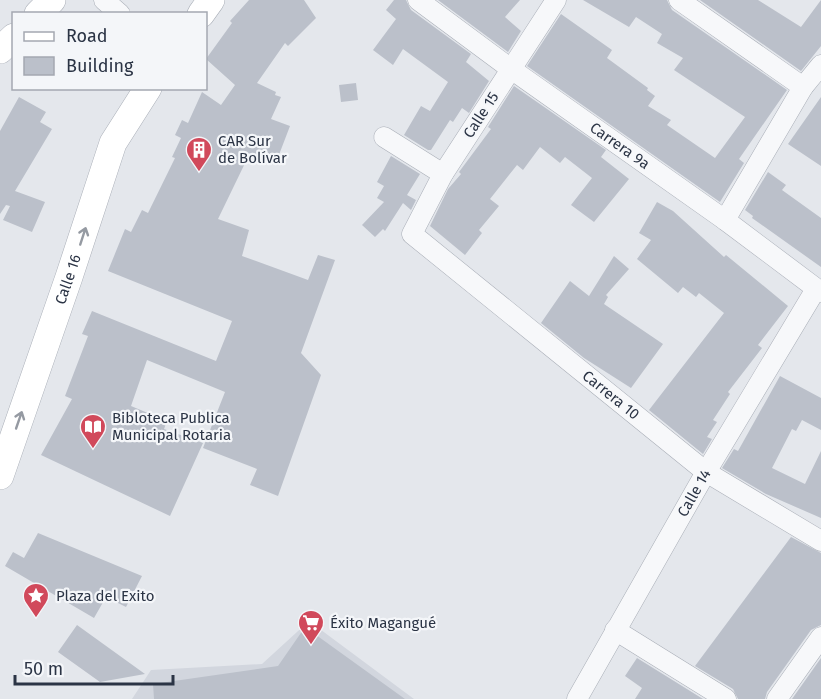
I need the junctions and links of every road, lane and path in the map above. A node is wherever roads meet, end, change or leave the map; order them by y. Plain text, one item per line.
1 (52, 0) edge
2 (104, 0) edge
3 (418, 0) edge
4 (556, 0) edge
5 (679, 0) edge
6 (40, 12) edge
7 (118, 12) edge
8 (12, 39) edge
9 (0, 50) edge
10 (821, 65) edge
11 (511, 69) junction
12 (803, 87) junction
13 (147, 90) edge
14 (384, 136) dead end
15 (444, 174) junction
16 (725, 220) junction
17 (412, 234) joint
18 (819, 290) edge
19 (706, 472) junction
20 (0, 476) edge
21 (821, 541) edge
22 (615, 630) junction
23 (821, 637) edge
24 (578, 699) edge
25 (726, 699) edge
26 (777, 699) edge

1 - 6 main road
2 - 7 street
3 - 11 street, Carrera 9a
4 - 11 street, Calle 15
5 - 12 street
8 - 9 main road
10 - 12 street
11 - 15 street, Calle 15
11 - 16 street, Carrera 9a
12 - 16 street
20 -> 13 main road, Calle 16
14 - 15 street
15 - 17 street, Calle 15
16 - 18 street, Carrera 9a
17 - 19 street, Carrera 10
18 - 19 street, Calle 14
19 - 21 street, Carrera 10
19 - 22 street, Calle 14
22 - 24 street, Calle 14
22 - 25 street
23 - 26 street

